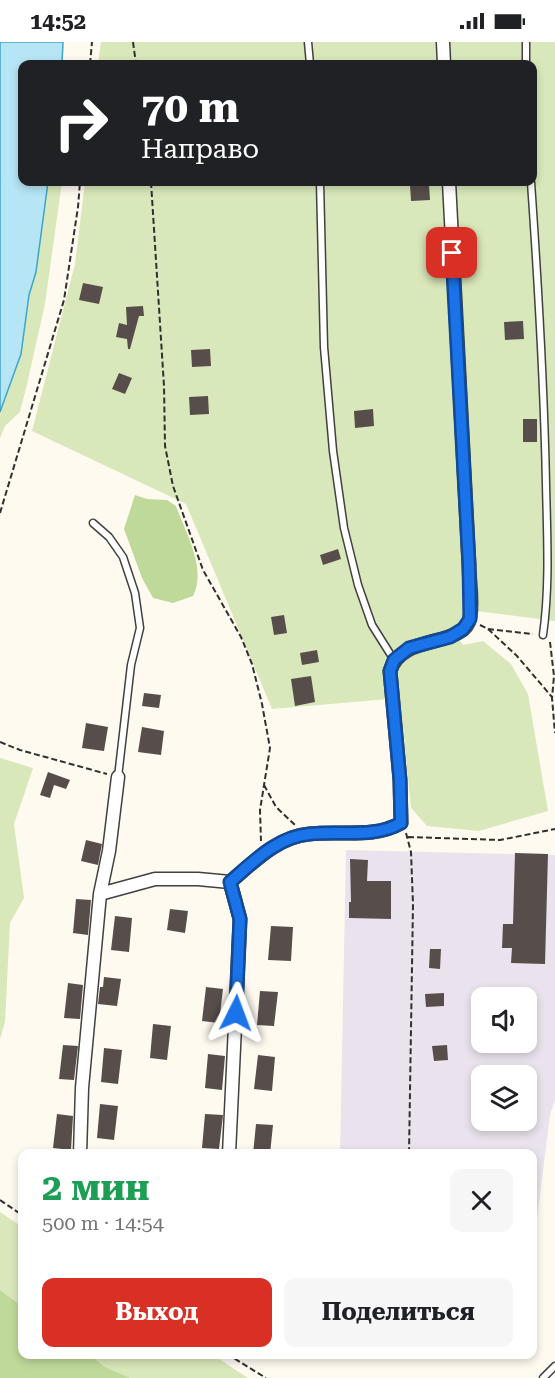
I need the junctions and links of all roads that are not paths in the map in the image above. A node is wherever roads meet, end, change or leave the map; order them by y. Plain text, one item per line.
1 (308, 42) edge
2 (443, 42) edge
3 (526, 42) edge
4 (310, 60) edge
5 (444, 60) edge
6 (526, 60) edge
7 (320, 186) edge
8 (449, 186) edge
9 (531, 186) edge
10 (93, 523) dead end
11 (543, 635) road end
12 (394, 660) junction
13 (118, 777) joint
14 (230, 882) junction
15 (100, 894) junction
16 (80, 1149) edge
17 (229, 1149) edge
18 (555, 1366) edge
19 (543, 1378) edge

1 - 4 lane
2 - 5 street
3 - 6 lane
7 - 12 lane
8 - 12 street
9 - 11 lane
10 - 13 lane
12 - 14 street
13 - 15 street
14 - 15 street
14 - 17 street
15 - 16 street
18 - 19 lane

